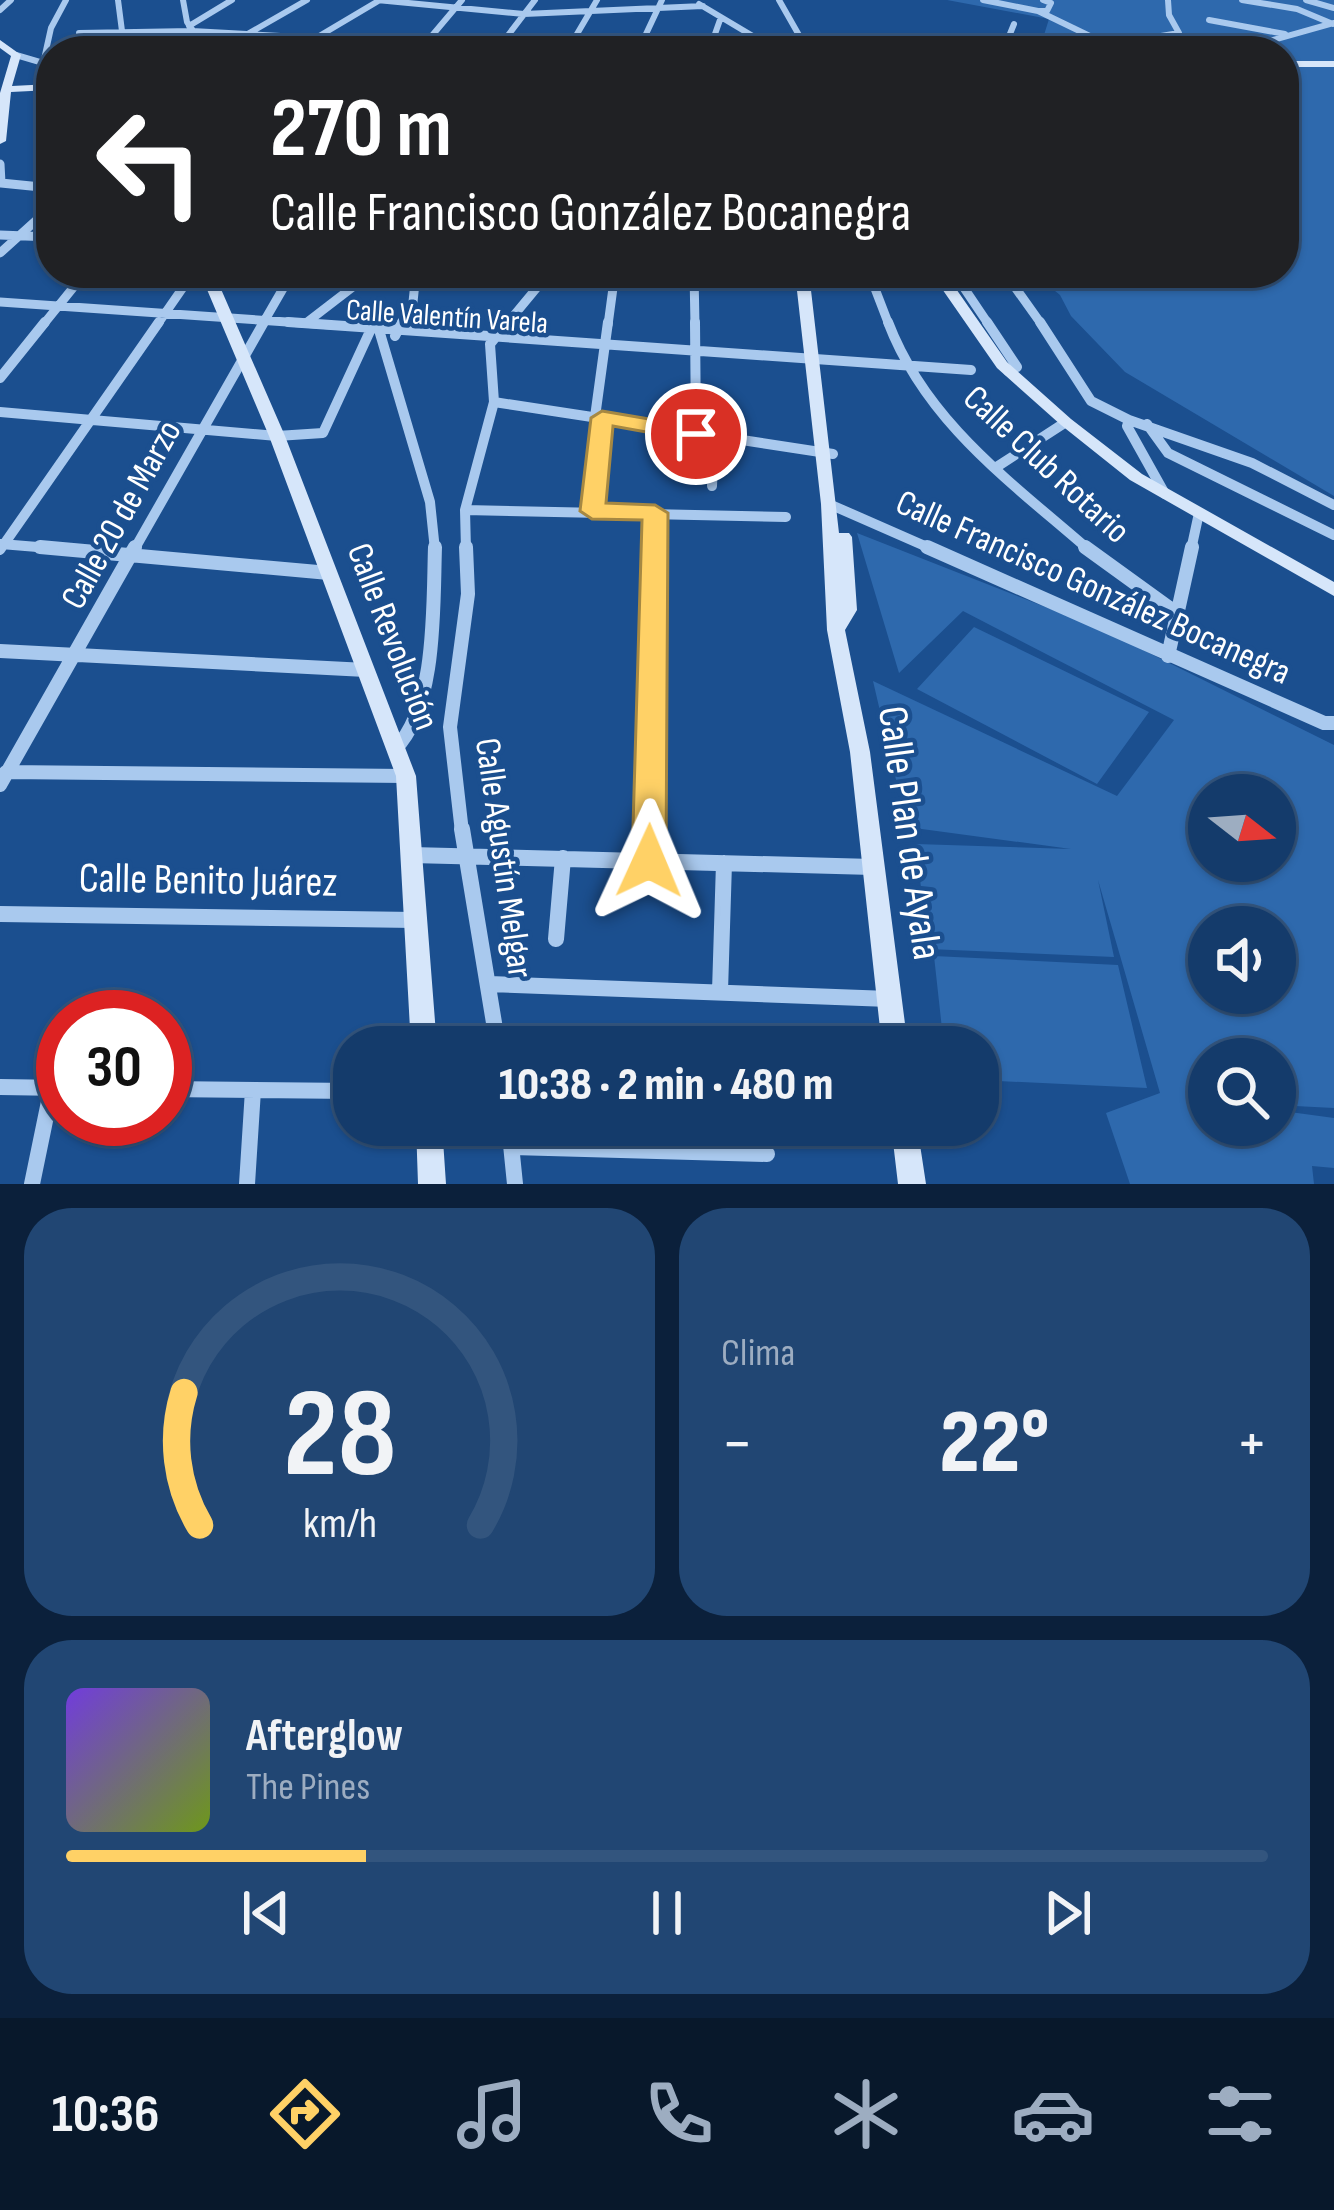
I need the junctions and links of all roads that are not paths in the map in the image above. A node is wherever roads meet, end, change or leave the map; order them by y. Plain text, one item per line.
1 (11, 0) edge
2 (66, 0) edge
3 (118, 0) edge
4 (183, 0) edge
5 (232, 0) edge
6 (307, 0) edge
7 (379, 0) edge
8 (462, 0) edge
9 (535, 0) edge
10 (597, 0) edge
11 (662, 0) edge
12 (693, 0) edge
13 (779, 0) edge
14 (982, 0) edge
15 (1043, 0) edge
16 (1168, 0) edge
17 (1242, 0) edge
18 (1306, 0) edge
19 (703, 6) junction
20 (456, 8) junction
21 (1334, 8) edge
22 (658, 9) junction
23 (0, 10) edge
24 (1038, 11) junction
25 (590, 12) junction
26 (524, 14) junction
27 (721, 16) junction
28 (1210, 20) dead end
29 (1014, 24) dead end
30 (1333, 24) edge
31 (190, 28) junction
32 (1077, 28) junction
33 (122, 32) junction
34 (79, 33) dead end
35 (247, 33) junction
36 (1125, 34) junction
37 (1291, 35) junction
38 (50, 36) edge
39 (124, 36) edge
40 (196, 36) edge
41 (242, 36) edge
42 (288, 36) edge
43 (319, 36) edge
44 (432, 36) edge
45 (507, 36) edge
46 (576, 36) edge
47 (645, 36) edge
48 (714, 36) edge
49 (754, 36) edge
50 (799, 36) edge
51 (1009, 36) edge
52 (1089, 36) edge
53 (1108, 36) edge
54 (1130, 36) edge
55 (1174, 36) edge
56 (1288, 36) edge
57 (0, 47) edge
58 (11, 60) edge
59 (1299, 64) edge
60 (1334, 64) edge
61 (36, 87) edge
62 (3, 89) edge
63 (0, 141) edge
64 (0, 164) edge
65 (36, 187) edge
66 (36, 219) edge
67 (0, 235) edge
68 (17, 235) junction
69 (36, 236) edge
70 (0, 254) edge
71 (72, 288) edge
72 (183, 288) edge
73 (213, 288) edge
74 (284, 288) edge
75 (352, 288) edge
76 (414, 288) edge
77 (537, 288) edge
78 (613, 288) edge
79 (694, 288) edge
80 (808, 288) edge
81 (875, 288) edge
82 (949, 288) edge
83 (964, 288) edge
84 (1010, 288) edge
85 (0, 306) edge
86 (54, 310) junction
87 (162, 318) junction
88 (226, 322) junction
89 (265, 324) junction
90 (305, 324) junction
91 (382, 333) junction
92 (494, 340) junction
93 (605, 347) junction
94 (695, 354) junction
95 (243, 360) junction
96 (818, 362) junction
97 (906, 369) junction
98 (971, 370) dead end
99 (1008, 371) junction
100 (0, 378) edge
101 (494, 402) junction
102 (0, 412) edge
103 (599, 417) junction
104 (91, 420) junction
105 (1129, 420) junction
106 (1066, 422) junction
107 (1147, 424) junction
108 (204, 428) junction
109 (696, 434) junction
110 (277, 436) junction
111 (714, 437) junction
112 (828, 453) junction
113 (995, 468) junction
114 (712, 487) dead end
115 (1165, 494) junction
116 (1334, 505) edge
117 (835, 507) junction
118 (465, 510) junction
119 (592, 511) junction
120 (655, 513) junction
121 (1199, 513) junction
122 (786, 517) dead end
123 (1334, 536) edge
124 (1, 546) edge
125 (134, 554) junction
126 (329, 573) junction
127 (1334, 590) edge
128 (1179, 615) junction
129 (0, 651) edge
130 (78, 655) junction
131 (1168, 656) junction
132 (366, 670) junction
133 (1334, 723) edge
134 (395, 749) junction
135 (2, 776) edge
136 (406, 776) junction
137 (419, 855) junction
138 (460, 856) junction
139 (563, 858) junction
140 (649, 861) junction
141 (724, 863) junction
142 (874, 867) junction
143 (0, 914) edge
144 (416, 920) junction
145 (556, 939) dead end
146 (488, 984) junction
147 (720, 992) junction
148 (889, 999) junction
149 (423, 1026) edge
150 (495, 1026) edge
151 (892, 1026) edge
152 (0, 1087) edge
153 (36, 1088) edge
154 (192, 1089) edge
155 (253, 1090) junction
156 (333, 1091) edge
157 (42, 1146) edge
158 (429, 1146) edge
159 (907, 1146) edge
160 (512, 1147) joint
161 (766, 1154) dead end
162 (32, 1184) edge
163 (247, 1184) edge
164 (432, 1184) edge
165 (515, 1184) edge
166 (912, 1184) edge

1 - 23 street
2 - 38 street
3 - 33 street
4 - 31 street
5 - 31 street
6 - 35 street
7 - 20 street
7 - 43 street
8 - 20 street
9 - 26 street
10 - 25 street
11 - 22 street
12 - 19 street
13 - 50 street
14 - 24 street
15 - 24 street
16 - 55 street
17 - 30 street
18 - 21 street
19 - 22 street
19 - 27 street
20 - 26 street
20 - 44 street
22 - 25 street
22 - 47 street
24 - 32 street
25 - 26 street
25 - 46 street
26 - 45 street
27 - 48 street
27 - 49 street
28 - 37 street
29 - 51 street
30 - 37 street
31 - 33 street
31 - 35 street
31 - 40 street
32 - 36 street
32 - 52 street
33 - 34 street
33 - 39 street
35 - 41 street
35 - 42 street
36 - 53 street
36 - 54 street
37 - 56 street
57 - 58 street
58 - 62 street
59 - 60 street
61 - 62 street
62 - 63 street
64 - 65 street
66 - 68 street
67 - 68 street
68 - 69 street
68 - 70 street
71 - 86 street
72 - 87 street
73 - 88 street, Calle Revolución
74 - 89 street, Calle 20 de Marzo
75 - 90 street
76 - 91 street
77 - 92 street
78 - 93 street
79 - 94 street
80 - 96 street, Calle Plan de Ayala
81 - 97 street, Calle Club Rotario
82 - 99 street
83 - 99 street
84 - 105 street
85 - 86 street, Calle Valentín Varela
86 - 87 street, Calle Valentín Varela
86 - 100 street
87 - 88 street, Calle Valentín Varela
87 - 104 street
88 - 89 street, Calle Valentín Varela
88 - 95 street, Calle Revolución
89 - 90 street, Calle Valentín Varela
89 - 91 street, Calle Valentín Varela
89 - 95 street, Calle 20 de Marzo
90 - 91 street, Calle Valentín Varela
91 - 92 street, Calle Valentín Varela
91 - 110 street
91 - 134 street
92 - 93 street, Calle Valentín Varela
92 - 101 street, Calle Agustín Melgar
93 - 94 street, Calle Valentín Varela
93 - 103 street
94 - 96 street, Calle Valentín Varela
94 - 109 street
95 - 108 street, Calle 20 de Marzo
95 - 110 street, Calle Revolución
96 - 97 street, Calle Valentín Varela
96 - 112 street, Calle Plan de Ayala
97 - 98 street, Calle Valentín Varela
97 - 113 street, Calle Club Rotario
99 - 106 street
101 - 103 street
101 - 118 street, Calle Agustín Melgar
102 - 104 street
103 - 109 street
103 - 119 street
104 - 108 street
104 - 124 street
105 - 107 street
105 - 115 street
106 - 113 street
106 - 115 street
107 - 116 street
107 - 123 street
108 - 110 street
108 - 125 street, Calle 20 de Marzo
109 - 111 street
110 - 126 street, Calle Revolución
111 - 112 street
111 - 114 street
112 - 117 street, Calle Plan de Ayala
113 - 128 street, Calle Club Rotario
115 - 121 street
117 - 131 street, Calle Francisco González Bocanegra
117 - 142 street, Calle Plan de Ayala
118 - 119 street
118 - 138 street, Calle Agustín Melgar
119 - 120 street
120 - 122 street
120 - 140 street
121 - 127 street
121 - 128 street
124 - 125 street
125 - 126 street
125 - 130 street, Calle 20 de Marzo
126 - 132 street, Calle Revolución
128 - 131 street
129 - 130 street
130 - 132 street
130 - 135 street, Calle 20 de Marzo
131 - 133 street, Calle Francisco González Bocanegra
132 - 134 street, Calle Revolución
134 - 136 street, Calle Revolución
135 - 136 street
136 - 137 street, Calle Revolución
137 - 138 street
137 - 144 street, Calle Revolución
138 - 139 street
138 - 146 street, Calle Agustín Melgar
139 - 140 street
139 - 145 street
140 - 141 street
141 - 142 street
141 - 147 street
142 - 148 street, Calle Plan de Ayala
143 - 144 street, Calle Benito Juárez
144 - 149 street, Calle Revolución
146 - 147 street
146 - 150 street, Calle Agustín Melgar
147 - 148 street
148 - 151 street, Calle Plan de Ayala
152 - 153 street
154 - 155 street
155 - 156 street
155 - 163 street
157 - 162 street
158 - 164 street
159 - 166 street
160 - 161 street
160 - 165 street

